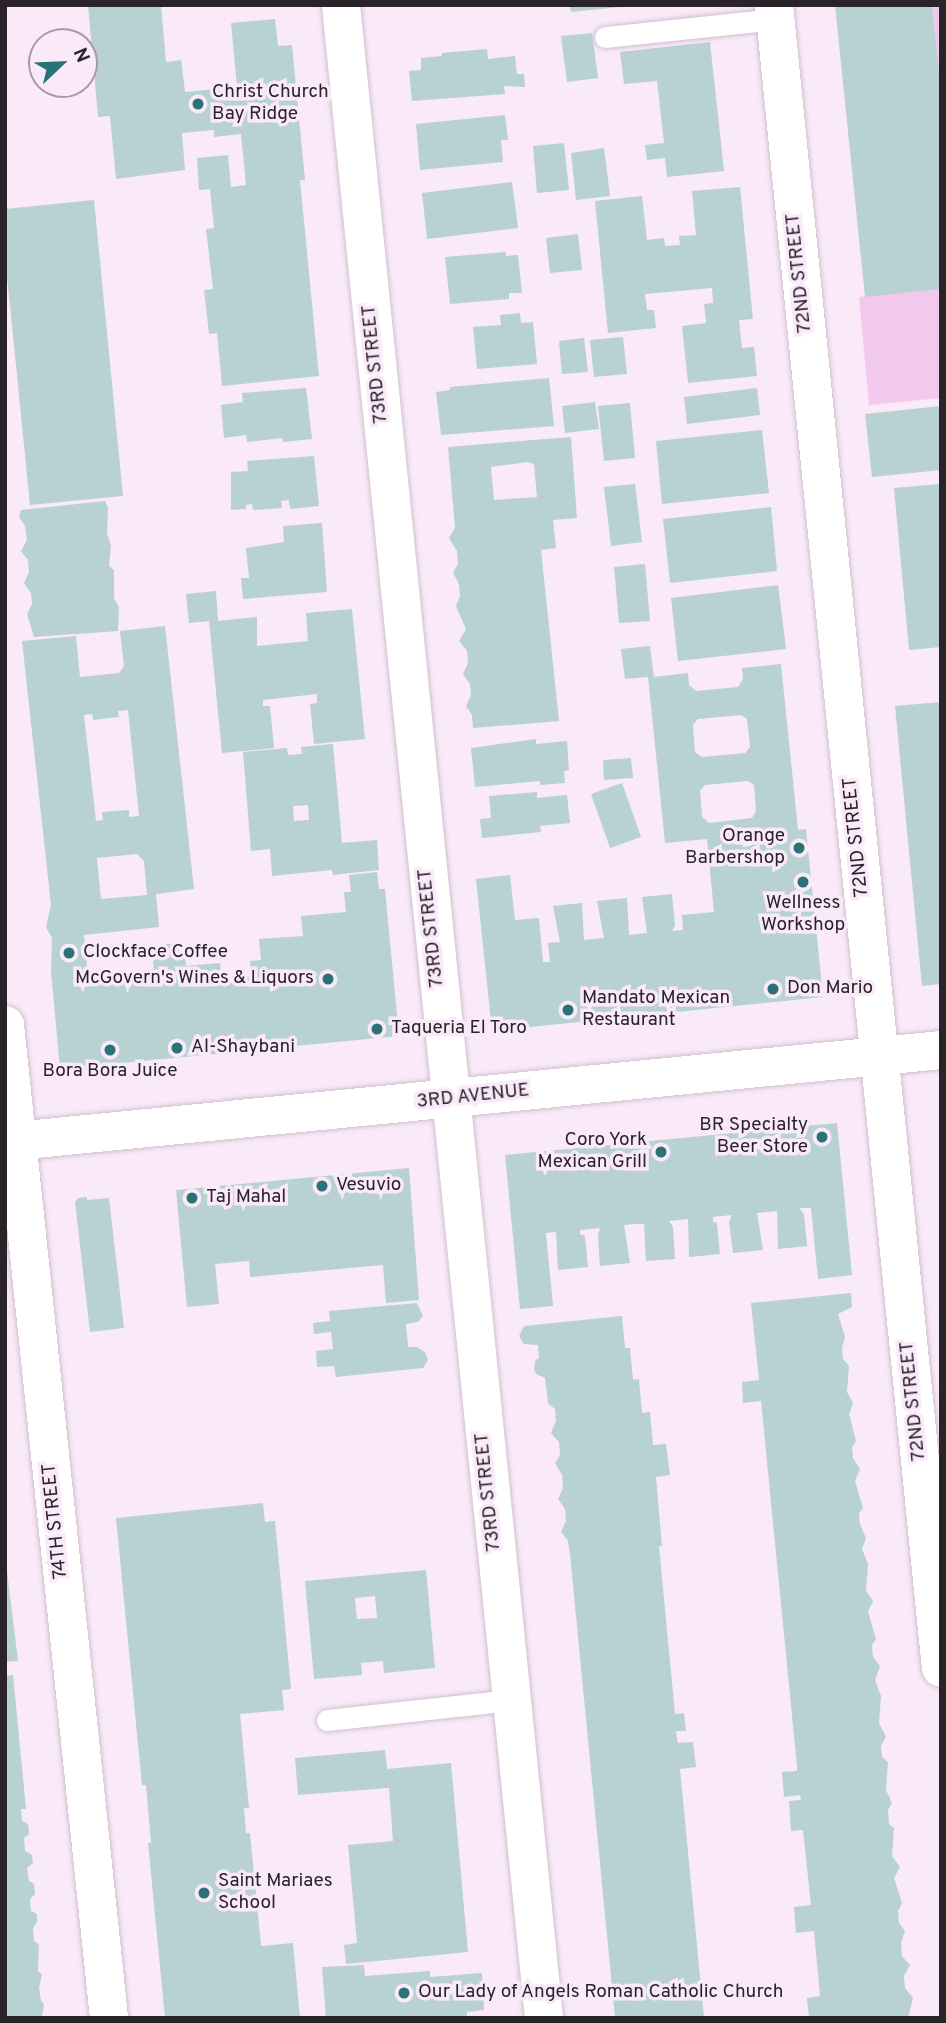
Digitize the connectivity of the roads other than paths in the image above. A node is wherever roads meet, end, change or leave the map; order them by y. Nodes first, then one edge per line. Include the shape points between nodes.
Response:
1 (341, 5) edge
2 (774, 12) edge
3 (605, 37) dead end
4 (5, 1025) edge
5 (941, 1050) edge
6 (878, 1057) junction
7 (449, 1099) junction
8 (11, 1142) edge
9 (932, 1493) edge
10 (941, 1668) edge
11 (511, 1700) junction
12 (327, 1720) dead end
13 (109, 2018) edge
14 (544, 2018) edge

1 - 7 street, 73RD STREET
2 - 3 lane
2 - 6 street, 72ND STREET
4 - 8 street, 74TH STREET
5 - 6 street, 3RD AVENUE
6 - 7 street, 3RD AVENUE
6 - 9 street, 72ND STREET
7 - 8 street, 3RD AVENUE
7 - 11 street, 73RD STREET
8 - 13 street, 74TH STREET
9 - 10 street, 72ND STREET
11 - 12 lane
11 - 14 street, 73RD STREET

